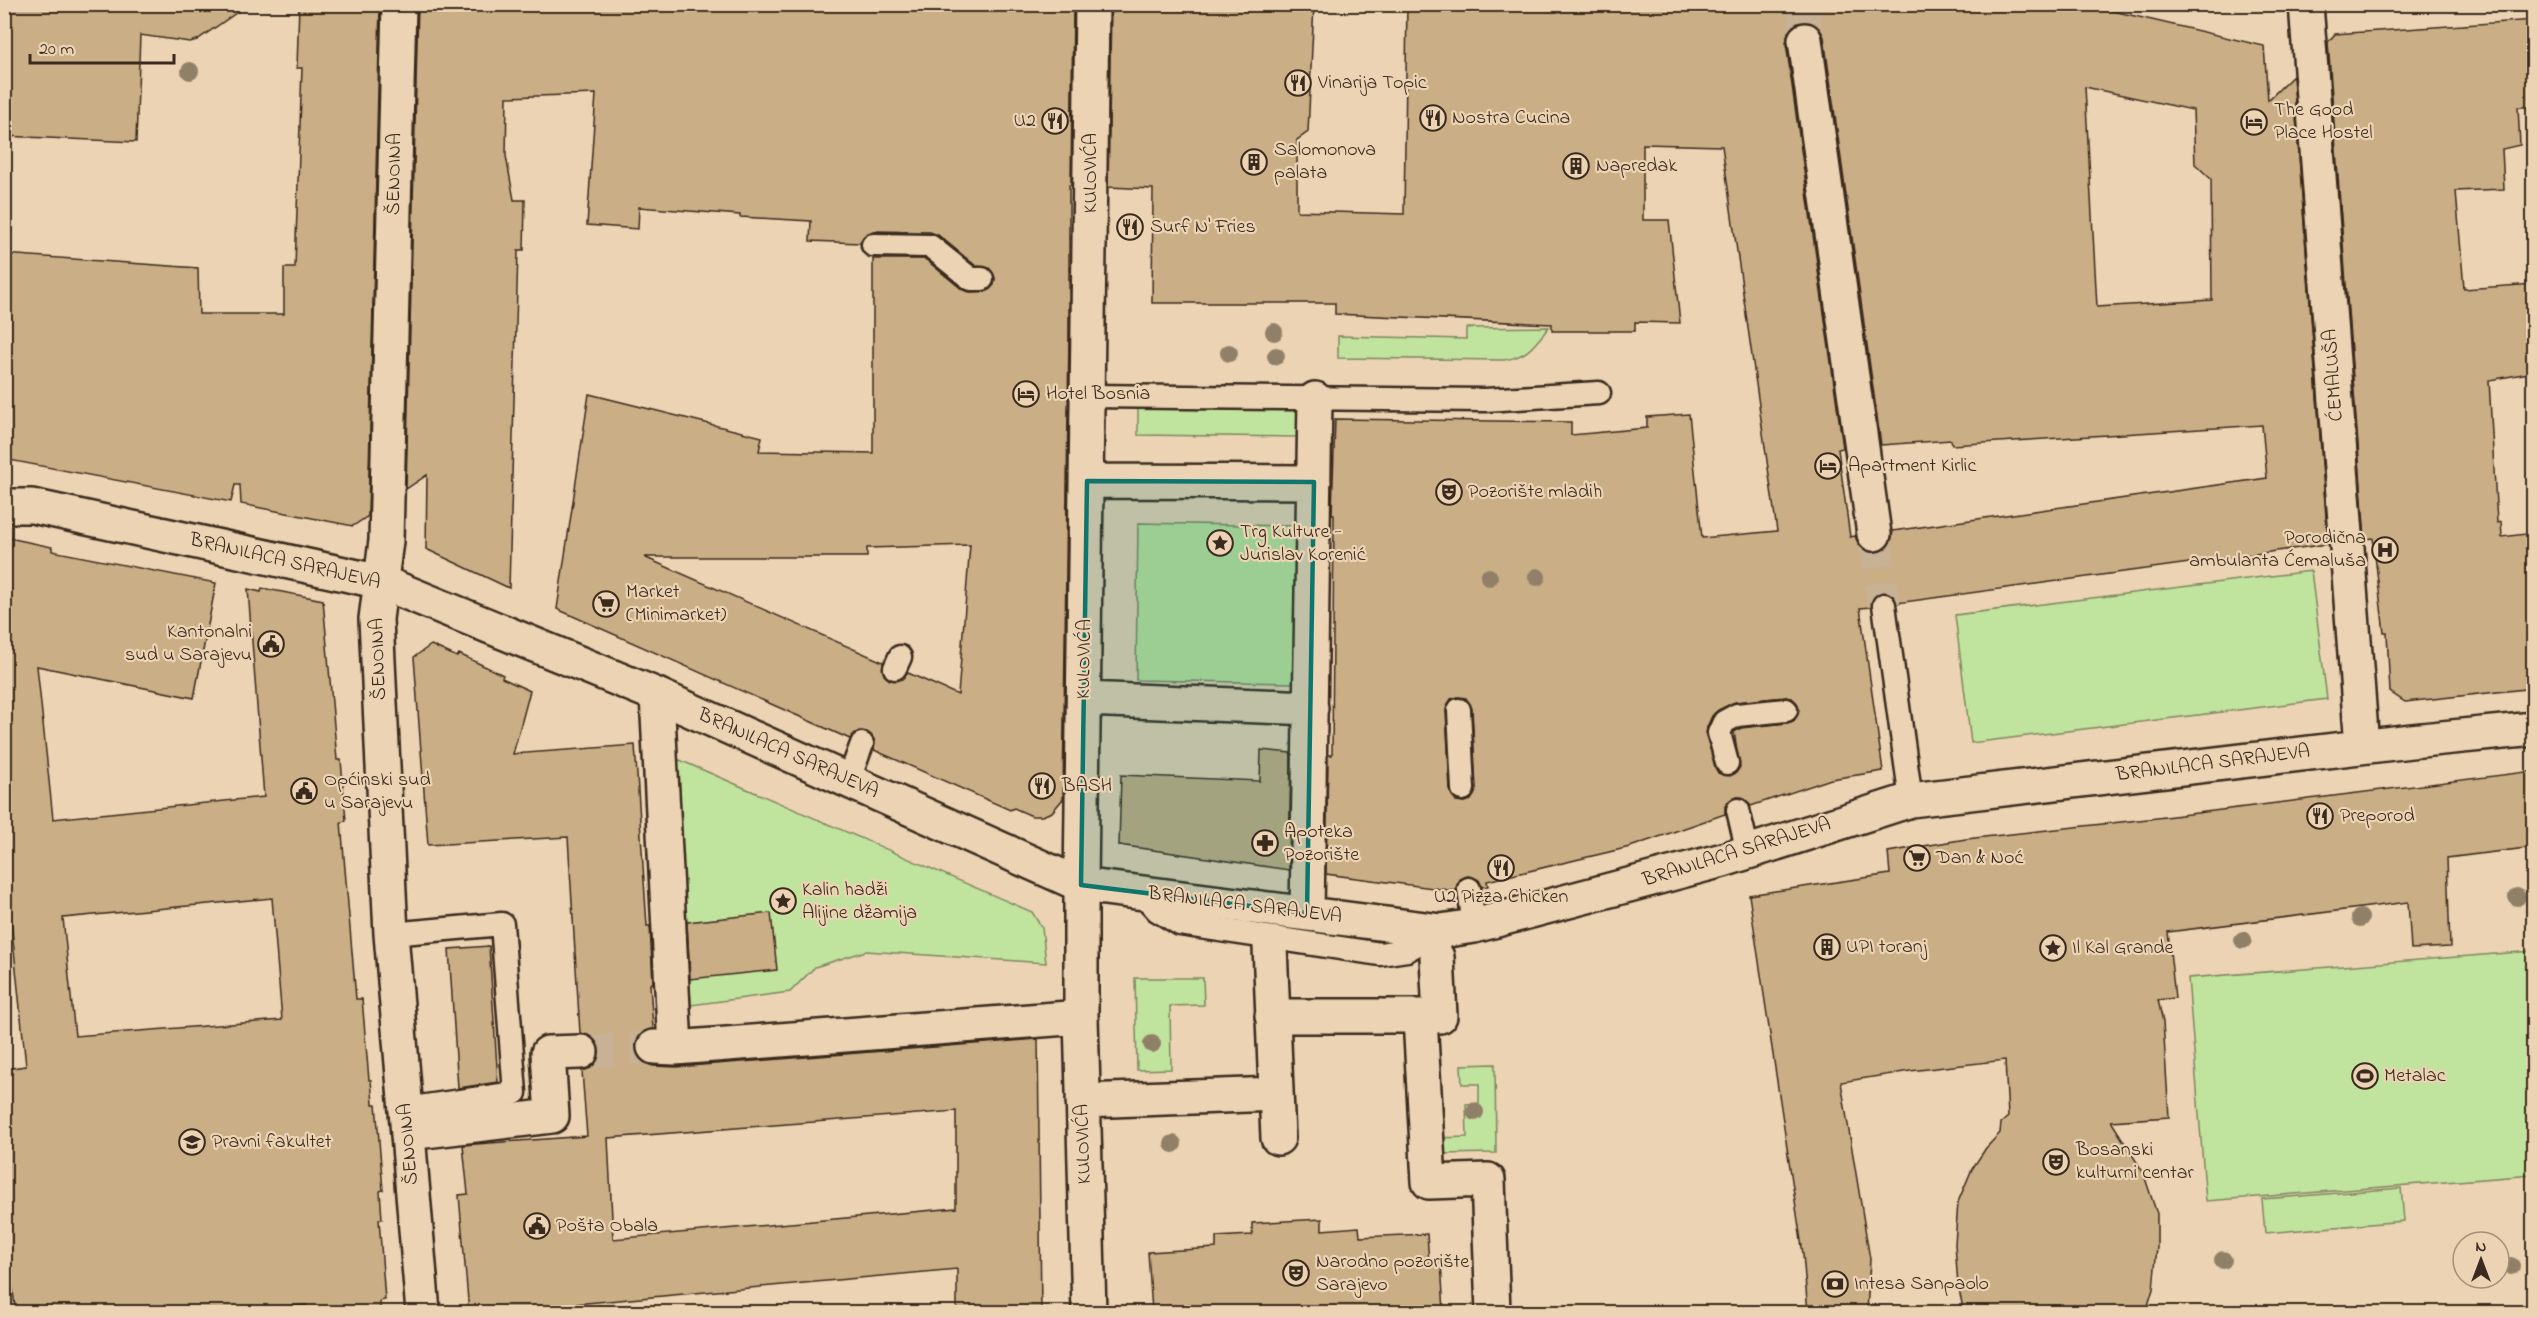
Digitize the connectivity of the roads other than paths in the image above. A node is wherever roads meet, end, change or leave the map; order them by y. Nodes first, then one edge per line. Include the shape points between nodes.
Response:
1 (399, 4) edge
2 (1092, 4) edge
3 (2306, 4) edge
4 (1805, 40) tunnel mouth
5 (873, 245) dead end
6 (982, 279) dead end
7 (1599, 393) dead end
8 (1088, 396) junction
9 (1316, 399) junction
10 (1087, 481) junction
11 (1314, 482) junction
12 (4, 506) edge
13 (1874, 534) tunnel mouth
14 (381, 582) junction
15 (1884, 605) tunnel mouth
16 (657, 695) junction
17 (1084, 699) junction
18 (1311, 708) junction
19 (1459, 710) dead end
20 (1786, 710) dead end
21 (2534, 729) edge
22 (862, 744) dead end
23 (2362, 746) junction
24 (1727, 763) dead end
25 (848, 782) junction
26 (1463, 789) dead end
27 (1911, 800) junction
28 (1738, 810) dead end
29 (1748, 852) junction
30 (1081, 885) junction
31 (1469, 889) dead end
32 (1142, 893) junction
33 (1307, 914) junction
34 (1474, 926) junction
35 (391, 933) junction
36 (1439, 944) junction
37 (1270, 946) dead end
38 (1272, 1016) junction
39 (1081, 1017) junction
40 (1420, 1018) junction
41 (581, 1052) tunnel mouth
42 (1276, 1094) junction
43 (1083, 1101) junction
44 (407, 1121) junction
45 (1278, 1138) dead end
46 (423, 1312) edge
47 (1089, 1312) edge
48 (1493, 1312) edge

1 - 14 street, ŠENOINA via 386,541
2 - 8 street, KULOVIĆA via 1079,281
3 - 23 street, ĆEMALUŠA
4 - 13 street
5 - 6 lane via 930,246 971,279
7 - 9 lane via 1485,400
8 - 9 lane
8 - 10 street, KULOVIĆA
9 - 11 street
10 - 11 street
10 - 17 street, KULOVIĆA
11 - 18 street
12 - 14 street, BRANILACA SARAJEVA via 32,506
14 - 16 street, BRANILACA SARAJEVA
14 - 35 street, ŠENOINA via 376,619
15 - 27 lane
16 - 25 street, BRANILACA SARAJEVA
16 - 39 street via 665,1047
17 - 18 street
17 - 30 street, KULOVIĆA
18 - 33 street
19 - 26 lane
20 - 24 lane via 1737,715 1724,722 1719,733
21 - 23 street, BRANILACA SARAJEVA
22 - 25 lane
23 - 27 street, BRANILACA SARAJEVA
25 - 30 street, BRANILACA SARAJEVA
27 - 29 street, BRANILACA SARAJEVA
28 - 29 lane
29 - 34 street, BRANILACA SARAJEVA
30 - 32 street, BRANILACA SARAJEVA
30 - 39 street, KULOVIĆA
31 - 34 lane
32 - 33 street, BRANILACA SARAJEVA
32 - 36 lane via 1157,910 1180,924 1380,954
33 - 36 street, BRANILACA SARAJEVA
34 - 36 street, BRANILACA SARAJEVA
35 - 44 street, ŠENOINA
35 - 44 lane via 502,924 515,1093
36 - 40 street via 1440,1016
37 - 38 street
38 - 40 street
38 - 42 street
39 - 43 street, KULOVIĆA
40 - 48 street via 1429,1182 1488,1180
41 - 44 street via 548,1053 552,1116
42 - 43 street
42 - 45 street
43 - 47 street, KULOVIĆA
44 - 46 street, ŠENOINA

